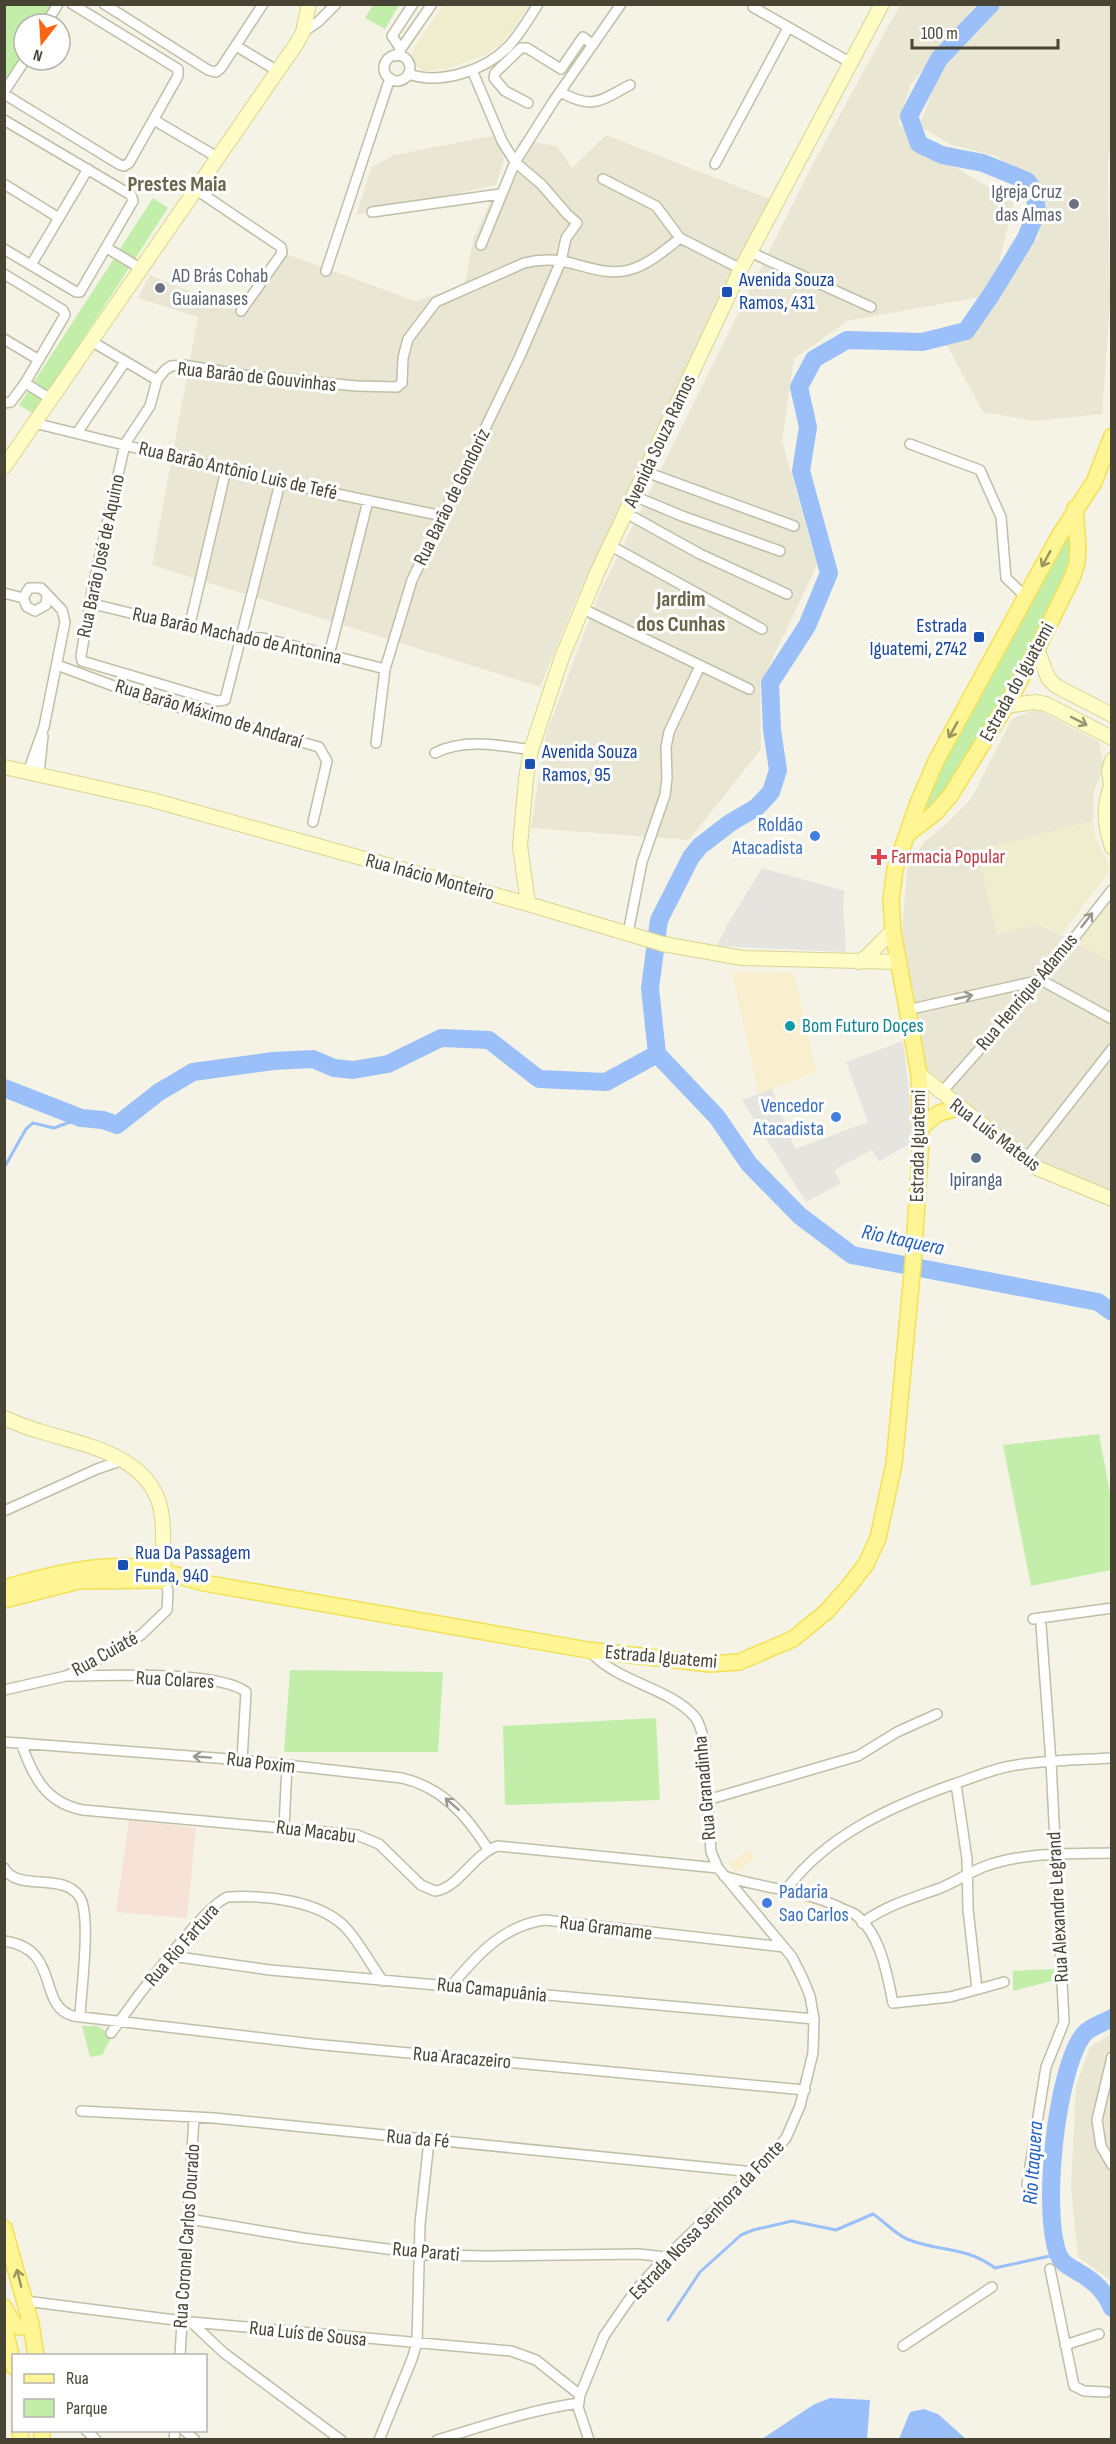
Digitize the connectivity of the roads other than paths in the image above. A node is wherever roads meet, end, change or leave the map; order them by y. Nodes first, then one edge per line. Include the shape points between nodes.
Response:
1 (72, 4) edge
2 (104, 4) edge
3 (263, 4) edge
4 (309, 4) edge
5 (336, 4) edge
6 (413, 4) edge
7 (432, 4) edge
8 (538, 4) edge
9 (621, 4) edge
10 (882, 4) edge
11 (753, 7) dead end
12 (788, 28) junction
13 (303, 32) junction
14 (593, 45) junction
15 (236, 46) junction
16 (398, 52) junction
17 (851, 63) junction
18 (276, 70) junction
19 (472, 70) junction
20 (17, 72) edge
21 (408, 74) junction
22 (390, 78) junction
23 (630, 85) dead end
24 (500, 86) junction
25 (560, 92) junction
26 (4, 93) edge
27 (483, 98) junction
28 (528, 103) dead end
29 (4, 120) edge
30 (154, 120) junction
31 (216, 157) junction
32 (515, 162) junction
33 (716, 164) dead end
34 (88, 169) junction
35 (603, 179) dead end
36 (4, 184) edge
37 (195, 189) junction
38 (500, 194) junction
39 (372, 212) dead end
40 (59, 218) junction
41 (680, 238) junction
42 (481, 245) dead end
43 (107, 248) junction
44 (4, 249) edge
45 (750, 252) junction
46 (561, 261) junction
47 (31, 265) junction
48 (140, 268) junction
49 (741, 269) junction
50 (326, 271) dead end
51 (4, 274) edge
52 (871, 307) dead end
53 (241, 311) dead end
54 (4, 339) edge
55 (91, 341) junction
56 (39, 360) junction
57 (125, 362) junction
58 (157, 380) junction
59 (25, 383) junction
60 (51, 399) junction
61 (5, 403) edge
62 (34, 423) junction
63 (76, 433) junction
64 (1112, 436) edge
65 (124, 444) junction
66 (910, 444) dead end
67 (4, 467) edge
68 (226, 471) junction
69 (646, 472) junction
70 (280, 483) junction
71 (634, 496) junction
72 (368, 501) junction
73 (1075, 508) junction
74 (626, 513) junction
75 (443, 516) junction
76 (794, 526) dead end
77 (1059, 536) junction
78 (611, 546) junction
79 (1078, 546) junction
80 (780, 551) dead end
81 (4, 593) edge
82 (787, 594) dead end
83 (47, 595) junction
84 (1026, 597) junction
85 (23, 598) junction
86 (89, 603) junction
87 (581, 608) junction
88 (189, 628) junction
89 (762, 629) dead end
90 (241, 637) junction
91 (1038, 649) junction
92 (329, 655) junction
93 (57, 665) junction
94 (700, 666) junction
95 (385, 669) junction
96 (1056, 686) junction
97 (749, 689) dead end
98 (1046, 704) junction
99 (1006, 706) junction
100 (1112, 715) edge
101 (1112, 738) edge
102 (376, 743) dead end
103 (531, 750) junction
104 (435, 753) dead end
105 (1112, 760) edge
106 (4, 767) edge
107 (33, 773) junction
108 (1111, 784) edge
109 (918, 803) junction
110 (935, 813) junction
111 (313, 822) dead end
112 (909, 833) junction
113 (1112, 847) edge
114 (1112, 890) edge
115 (528, 904) junction
116 (893, 932) junction
117 (628, 933) junction
118 (859, 962) junction
119 (899, 962) junction
120 (1041, 980) junction
121 (907, 1010) junction
122 (1112, 1019) edge
123 (1112, 1049) edge
124 (919, 1074) junction
125 (941, 1093) junction
126 (958, 1108) junction
127 (921, 1127) junction
128 (1025, 1160) junction
129 (1112, 1199) edge
130 (4, 1418) edge
131 (123, 1460) junction
132 (4, 1511) edge
133 (164, 1576) junction
134 (4, 1588) edge
135 (4, 1600) edge
136 (1112, 1608) edge
137 (588, 1650) junction
138 (66, 1676) junction
139 (4, 1690) edge
140 (937, 1714) dead end
141 (4, 1742) edge
142 (21, 1743) junction
143 (1112, 1758) edge
144 (242, 1760) junction
145 (1051, 1762) junction
146 (287, 1766) junction
147 (956, 1784) junction
148 (707, 1800) junction
149 (284, 1827) junction
150 (488, 1849) junction
151 (1112, 1853) edge
152 (1056, 1855) junction
153 (718, 1868) junction
154 (6, 1874) edge
155 (968, 1875) junction
156 (724, 1876) junction
157 (786, 1890) junction
158 (862, 1923) junction
159 (4, 1941) edge
160 (784, 1947) junction
161 (171, 1956) junction
162 (383, 1981) junction
163 (1004, 1982) dead end
164 (452, 1985) junction
165 (977, 1989) junction
166 (80, 2016) junction
167 (814, 2019) junction
168 (120, 2021) junction
169 (111, 2033) dead end
170 (1112, 2057) edge
171 (805, 2090) junction
172 (81, 2111) dead end
173 (194, 2117) junction
174 (429, 2141) junction
175 (1112, 2165) edge
176 (754, 2172) junction
177 (1027, 2185) dead end
178 (189, 2219) junction
179 (4, 2228) edge
180 (419, 2253) junction
181 (665, 2258) junction
182 (1050, 2269) dead end
183 (992, 2287) dead end
184 (25, 2301) junction
185 (4, 2307) edge
186 (186, 2322) junction
187 (31, 2324) junction
188 (4, 2326) edge
189 (1099, 2334) dead end
190 (417, 2343) junction
191 (1065, 2345) junction
192 (903, 2346) dead end
193 (36, 2354) edge
194 (180, 2354) edge
195 (12, 2359) edge
196 (1106, 2392) dead end
197 (579, 2399) junction
198 (341, 2439) edge
199 (379, 2439) edge
200 (437, 2439) edge
201 (589, 2439) edge

1 - 30 street via 178,69
2 - 15 street via 208,70 216,72 221,68
3 - 15 street
4 - 13 street
5 - 13 street
6 - 16 street via 392,36
7 - 16 street
8 - 19 street via 510,45
9 - 14 street
10 - 17 street, Avenida Souza Ramos
11 - 12 street
12 - 17 street
12 - 33 street
13 - 18 street
14 - 24 street via 583,38 561,69 521,48 495,74 495,82
14 - 25 street
15 - 18 street
16 - 21 street via 408,61
16 - 22 street via 385,64
17 - 45 street, Avenida Souza Ramos
18 - 31 street
19 - 21 street via 439,78
19 - 27 street
20 - 26 street
21 - 22 street via 400,80
22 - 50 street
23 - 25 street via 593,103 582,103
24 - 27 street
24 - 28 street
25 - 32 street
26 - 30 street via 124,166
27 - 32 street
29 - 34 street
30 - 31 street
31 - 37 street
32 - 38 street
32 - 46 street, Rua Barão de Gondoriz via 542,184 577,223 566,238
34 - 40 street
34 - 43 street via 131,195 132,205
35 - 41 street via 656,206
36 - 40 street
37 - 48 street
37 - 53 street via 281,248 282,253
38 - 39 street
38 - 42 street
40 - 47 street
41 - 46 street via 643,264 616,272
41 - 49 street
43 - 47 street via 83,290 76,292
43 - 48 street
44 - 47 street
45 - 49 street, Avenida Souza Ramos
45 - 52 street
46 - 58 street, Rua Barão de Gouvinhas via 524,263 436,302 408,339 402,383 397,387 250,376 176,365
46 - 75 street, Rua Barão de Gondoriz
48 - 55 street
49 - 69 street, Avenida Souza Ramos
51 - 56 street via 63,310 65,317
54 - 56 street
55 - 57 street, Rua Barão de Gouvinhas
55 - 60 street
56 - 59 street
57 - 58 street, Rua Barão de Gouvinhas
57 - 63 street
58 - 65 street, Rua Barão José de Aquino via 150,406
59 - 60 street
59 - 61 street via 11,402
60 - 62 street
62 - 63 street, Rua Barão Antônio Luis de Tefé
62 - 67 street
63 - 65 street, Rua Barão Antônio Luis de Tefé
64 - 73 main road, Estrada do Iguatemi via 1094,482
65 - 68 street, Rua Barão Antônio Luis de Tefé
65 - 86 street, Rua Barão José de Aquino
66 - 84 street via 980,470 1001,517 1006,578
68 - 70 street, Rua Barão Antônio Luis de Tefé
68 - 88 street
69 - 71 street, Avenida Souza Ramos
69 - 76 street
70 - 72 street, Rua Barão Antônio Luis de Tefé
70 - 90 street
71 - 74 street, Avenida Souza Ramos
71 - 80 street
72 - 75 street, Rua Barão Antônio Luis de Tefé
72 - 92 street
73 - 77 main road, Estrada do Iguatemi
73 - 79 main road, Estrada do Iguatemi
74 - 78 street, Avenida Souza Ramos
74 - 82 street via 700,554
75 - 95 street, Rua Barão de Gondoriz via 406,597
77 - 79 main road via 1070,537
77 -> 84 main road, Estrada do Iguatemi
78 - 87 street, Avenida Souza Ramos
78 - 89 street
79 - 91 main road, Estrada do Iguatemi via 1072,578
81 - 85 street
83 - 85 street via 35,587 27,590
83 - 85 street via 46,605 35,611 27,607
83 - 93 street via 65,616
84 -> 109 main road, Estrada do Iguatemi via 936,761
86 - 88 street, Rua Barão Machado de Antonina
86 - 90 street, Rua Barão José de Aquino via 82,661 217,700 226,698
87 - 94 street
87 - 103 street, Avenida Souza Ramos
88 - 90 street, Rua Barão Machado de Antonina
90 - 92 street, Rua Barão Machado de Antonina via 263,638
91 - 96 street via 1048,678
91 - 99 main road, Estrada do Iguatemi
92 - 95 street, Rua Barão Machado de Antonina
93 - 107 street
93 - 111 street, Rua Barão Máximo de Andaraí via 146,698 319,747 327,761
94 - 97 street
94 - 117 street via 669,732 665,795 642,862
95 - 102 street, Rua Barão de Gondoriz
96 - 98 street via 1045,694
96 - 100 street
98 - 99 street
98 -> 101 street
99 - 110 main road, Estrada do Iguatemi via 950,796
103 - 104 street via 465,745
103 - 115 street, Avenida Souza Ramos via 520,846
105 - 108 street
106 - 107 street, Rua Inácio Monteiro
107 - 115 street, Rua Inácio Monteiro via 152,800
108 - 113 street via 1104,813
109 - 110 main road via 925,812
109 - 112 main road, Estrada do Iguatemi
110 - 112 main road, Estrada do Iguatemi
112 - 116 main road, Estrada do Iguatemi via 898,855 892,882
120 -> 114 street, Rua Henrique Adamus
115 - 117 street, Rua Inácio Monteiro
116 - 118 street
116 - 119 main road, Estrada do Iguatemi
117 - 118 street, Rua Inácio Monteiro via 663,944 742,958
118 - 119 street, Rua Inácio Monteiro
119 - 121 main road, Estrada do Iguatemi
121 -> 120 street
120 - 122 street
120 - 125 street, Rua Henrique Adamus
121 - 124 main road, Estrada do Iguatemi
123 - 128 street
124 - 125 street, Rua Luís Mateus
124 - 127 main road, Estrada Iguatemi
125 - 126 street, Rua Luís Mateus
126 - 127 main road via 939,1113
126 - 128 street, Rua Luís Mateus
127 - 137 main road, Estrada Iguatemi via 894,1464 878,1538 866,1564 826,1612 793,1639 739,1662 710,1664
128 - 129 street, Rua Luís Mateus via 1042,1172
130 - 131 street
131 - 132 street
131 - 133 street via 155,1491 163,1525
133 - 134 main road via 108,1568 74,1570
133 - 135 main road via 78,1581
133 - 137 main road, Estrada Iguatemi
133 - 138 street, Rua Cuiaté via 169,1601 162,1617 141,1635
136 - 145 street, Rua Alexandre Legrand via 1037,1622
137 - 148 street, Rua Granadinha via 605,1666 669,1698 695,1717 704,1739
138 - 139 street, Rua Cuiaté
138 - 144 street, Rua Colares via 232,1684 246,1692
140 - 148 street via 858,1756
141 - 142 street, Rua Poxim
144 -> 142 street, Rua Poxim
142 - 149 street, Rua Macabu via 35,1776 52,1798 67,1807
143 - 145 street
144 - 146 street, Rua Poxim
145 - 147 street via 1009,1766
145 - 152 street, Rua Alexandre Legrand
146 - 149 street
150 -> 146 street, Rua Poxim via 448,1799 416,1782
147 - 155 street
147 - 157 street via 915,1798 860,1826 814,1858
148 - 153 street, Rua Granadinha via 709,1842
149 - 150 street, Rua Macabu via 372,1839 421,1885 435,1891 448,1886
150 - 153 street via 509,1846
151 - 152 street
152 - 155 street via 998,1863
152 - 177 street, Rua Alexandre Legrand via 1064,2022 1046,2067
153 - 156 street, Rua Granadinha
154 - 166 street via 68,1886 82,1900 86,1923
155 - 158 street
155 - 165 street
156 - 157 street
156 - 160 street, Estrada Nossa Senhora da Fonte
157 - 158 street via 830,1903 856,1915
158 - 165 street via 882,1954 893,2003 950,1997
159 - 166 street via 30,1950 41,1963 58,2008
160 - 164 street, Rua Gramame via 545,1920 495,1940
160 - 167 street, Estrada Nossa Senhora da Fonte via 803,1978
161 - 162 street, Rua Camapuânia via 270,1971
161 - 162 street, Rua Rio Fartura via 224,1898 292,1901 312,1906 340,1922
161 - 168 street, Rua Rio Fartura
162 - 164 street, Rua Camapuânia
163 - 165 street
164 - 167 street, Rua Camapuânia
166 - 168 street, Rua Aracazeiro
167 - 171 street, Estrada Nossa Senhora da Fonte via 813,2053
168 - 169 street, Rua Rio Fartura
168 - 171 street, Rua Aracazeiro via 313,2044
170 - 175 street via 1096,2120 1101,2146
171 - 176 street, Estrada Nossa Senhora da Fonte via 786,2138
172 - 173 street, Rua da Fé
173 - 174 street, Rua da Fé
173 - 178 street, Rua Coronel Carlos Dourado
174 - 176 street, Rua da Fé
174 - 180 street
176 - 181 street, Estrada Nossa Senhora da Fonte
178 - 180 street, Rua Parati
178 - 186 street, Rua Coronel Carlos Dourado
184 -> 179 main road
180 - 181 street, Rua Parati via 639,2254
180 - 190 street
181 - 197 street, Estrada Nossa Senhora da Fonte via 635,2291 604,2336
182 - 191 street
183 - 192 street
184 - 186 street, Rua Luís de Sousa
184 - 187 main road
185 - 187 main road via 14,2325
186 - 190 street, Rua Luís de Sousa
186 - 194 street, Rua Coronel Carlos Dourado
186 - 198 street
187 - 193 main road
188 - 195 main road
189 - 191 street
190 - 197 street, Rua Luís de Sousa via 525,2355
190 - 199 street
191 - 196 street via 1074,2386 1084,2391
197 - 200 street
197 - 201 street

